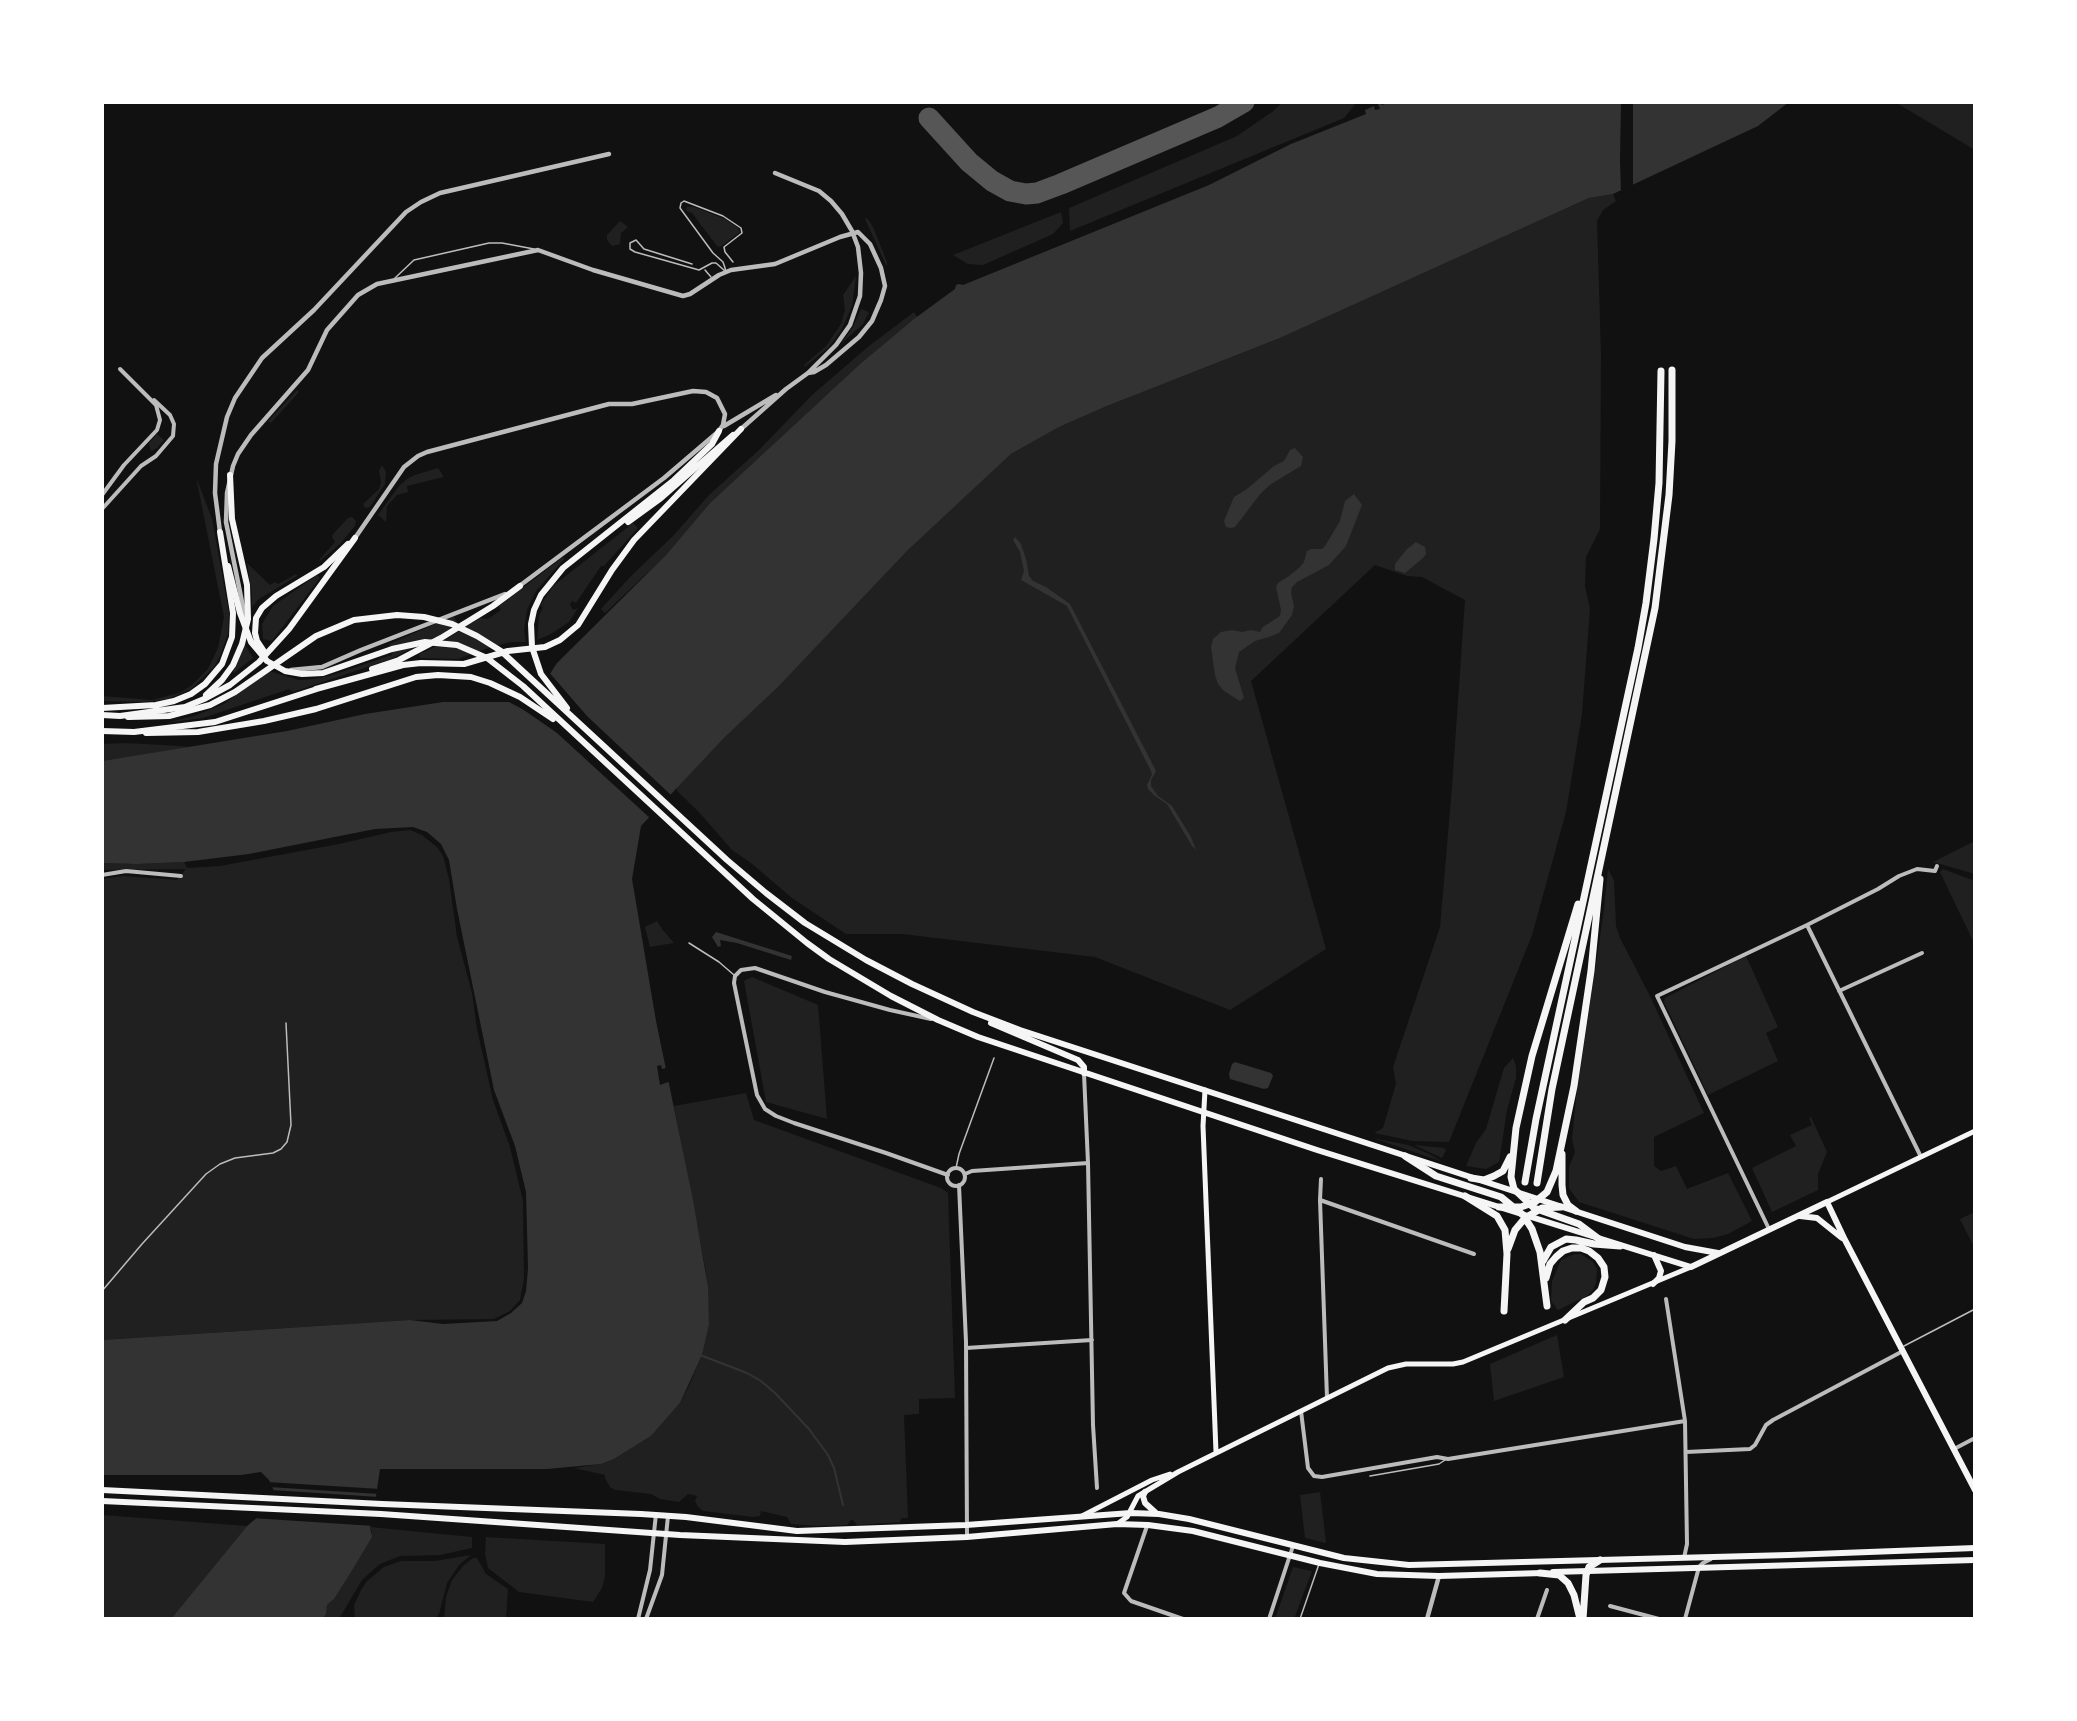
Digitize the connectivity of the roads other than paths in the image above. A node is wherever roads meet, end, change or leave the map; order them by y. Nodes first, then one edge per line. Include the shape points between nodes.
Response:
1 (609, 154) dead end
2 (775, 173) dead end
3 (538, 250) junction
4 (732, 262) dead end
5 (692, 264) dead end
6 (701, 270) junction
7 (726, 272) junction
8 (392, 280) junction
9 (709, 281) junction
10 (120, 369) dead end
11 (1672, 370) dead end
12 (1661, 371) dead end
13 (808, 373) junction
14 (786, 389) junction
15 (148, 396) junction
16 (741, 429) junction
17 (721, 430) junction
18 (230, 475) junction
19 (102, 495) edge
20 (102, 510) edge
21 (220, 532) joint
22 (604, 536) junction
23 (355, 538) junction
24 (224, 555) junction
25 (520, 586) junction
26 (249, 636) junction
27 (283, 670) junction
28 (316, 689) junction
29 (185, 706) junction
30 (102, 708) edge
31 (102, 715) edge
32 (120, 716) junction
33 (585, 729) junction
34 (102, 731) edge
35 (134, 732) junction
36 (578, 737) junction
37 (1593, 855) junction
38 (1602, 858) junction
39 (1937, 866) dead end
40 (102, 875) edge
41 (181, 876) dead end
42 (1807, 925) junction
43 (689, 943) dead end
44 (1922, 953) dead end
45 (735, 976) junction
46 (1839, 991) junction
47 (973, 1012) junction
48 (938, 1020) junction
49 (286, 1023) dead end
50 (993, 1058) dead end
51 (1084, 1073) junction
52 (1205, 1090) junction
53 (1203, 1113) junction
54 (1975, 1131) edge
55 (1562, 1145) junction
56 (1513, 1149) junction
57 (1405, 1156) junction
58 (1921, 1157) junction
59 (1089, 1162) junction
60 (956, 1168) junction
61 (965, 1174) junction
62 (948, 1175) junction
63 (1471, 1178) junction
64 (1321, 1179) dead end
65 (1525, 1182) dead end
66 (1537, 1183) dead end
67 (959, 1185) junction
68 (1518, 1193) junction
69 (1464, 1196) junction
70 (1320, 1200) junction
71 (1539, 1200) junction
72 (1827, 1202) junction
73 (1530, 1205) junction
74 (1498, 1207) junction
75 (1561, 1207) junction
76 (1516, 1208) junction
77 (1538, 1210) junction
78 (1576, 1211) junction
79 (1525, 1216) junction
80 (1795, 1216) junction
81 (1769, 1229) junction
82 (1599, 1239) junction
83 (1845, 1240) junction
84 (1620, 1246) junction
85 (1719, 1253) junction
86 (1474, 1254) dead end
87 (1507, 1254) junction
88 (1653, 1255) junction
89 (1543, 1263) junction
90 (1691, 1267) junction
91 (1545, 1281) junction
92 (1653, 1284) junction
93 (102, 1291) edge
94 (1665, 1299) dead end
95 (1547, 1306) dead end
96 (1975, 1309) edge
97 (1504, 1311) dead end
98 (1565, 1320) junction
99 (1092, 1341) junction
100 (966, 1348) junction
101 (1902, 1349) junction
102 (1328, 1398) junction
103 (1301, 1410) junction
104 (1685, 1421) junction
105 (1975, 1438) edge
106 (1954, 1449) junction
107 (1216, 1452) junction
108 (1686, 1452) junction
109 (1448, 1459) junction
110 (1178, 1472) junction
111 (1370, 1476) dead end
112 (1097, 1488) dead end
113 (102, 1490) edge
114 (1975, 1490) edge
115 (1145, 1492) junction
116 (102, 1501) edge
117 (1131, 1513) junction
118 (656, 1514) junction
119 (1159, 1514) junction
120 (668, 1515) junction
121 (1082, 1516) junction
122 (1117, 1524) junction
123 (966, 1525) junction
124 (1148, 1525) junction
125 (653, 1533) junction
126 (665, 1534) junction
127 (967, 1536) junction
128 (1293, 1545) junction
129 (1974, 1547) edge
130 (1290, 1556) junction
131 (1716, 1557) junction
132 (1683, 1558) junction
133 (1600, 1560) junction
134 (1975, 1560) edge
135 (1320, 1563) junction
136 (1699, 1567) junction
137 (1587, 1571) junction
138 (1540, 1573) junction
139 (1439, 1576) junction
140 (1547, 1590) dead end
141 (1610, 1606) dead end
142 (638, 1619) edge
143 (646, 1619) edge
144 (1183, 1619) edge
145 (1269, 1619) edge
146 (1300, 1619) edge
147 (1427, 1619) edge
148 (1538, 1619) edge
149 (1582, 1619) edge
150 (1659, 1619) edge
151 (1685, 1619) edge

1 - 21 street via 440,193 406,212 314,310 278,342 235,398 221,438 215,473
2 - 13 street via 825,195 848,222 861,263 858,304 850,325
3 - 8 street
3 - 8 lane via 489,243 414,260
3 - 9 street via 680,296
4 - 7 lane via 724,247 742,233 741,228 723,216 681,202 680,208 723,262
5 - 6 lane via 644,249 636,240 630,243 634,252
6 - 7 lane via 714,262
6 - 9 lane via 708,272
7 - 9 street
7 - 13 street via 784,261 855,232 865,238 885,280 879,306 866,330 851,346
8 - 18 street via 358,295 327,330 308,370 244,443
10 - 15 street
11 - 38 highway via 1671,453 1660,580
12 - 37 highway via 1656,520 1650,572 1638,648
13 - 14 street
14 - 16 street
14 - 17 street
15 - 19 street via 159,414 157,430
15 - 20 street via 170,416 173,436
16 - 22 main road via 651,507
16 - 28 main road via 634,540 578,625 560,640 545,647 507,651 464,664 403,665
17 - 22 main road via 712,444 674,480
17 - 23 street via 725,414 717,398 706,392 688,391 632,404 605,405 427,452 399,473
17 - 25 street
18 - 26 street via 226,522
18 - 29 main road via 234,528 248,597 246,627 233,665 222,680 208,694
21 - 24 main road
22 - 33 main road via 563,568 544,590 531,624 533,654 541,674
23 - 27 main road via 324,567 259,611 257,642
23 - 29 main road via 283,636 259,662 230,685
24 - 26 main road
24 - 30 main road via 233,625 229,647 217,671 198,689 174,701
25 - 27 street via 489,602 322,667
25 - 28 main road via 426,647
26 - 27 main road via 262,656
27 - 36 main road via 323,673 415,643 457,645 497,665
28 - 35 main road via 215,722
29 - 32 main road
31 - 32 main road
32 - 33 main road via 169,716 204,708 328,630 369,617 410,615 452,624 489,643
33 - 47 main road via 753,883 805,923 866,960
34 - 35 main road
35 - 36 main road via 184,733 240,726 309,711 416,677 438,675 480,680 509,691
36 - 48 main road via 771,915 829,959
37 - 56 highway via 1537,1038
37 - 65 highway
38 - 55 highway via 1591,970
38 - 66 highway via 1551,1096
39 - 42 street via 1935,871 1917,869 1899,876
40 - 41 street via 126,871
42 - 46 street
42 - 81 street via 1657,996
43 - 45 lane
44 - 46 street
45 - 48 street via 741,970 755,968 836,995
45 - 62 street via 761,1104 794,1123
46 - 58 street
47 - 51 main road via 998,1027 1078,1060
47 - 52 main road
48 - 51 main road
49 - 93 lane via 291,1125 287,1142 273,1153 235,1158 206,1174
50 - 60 lane
51 - 53 main road
51 - 59 street
52 - 53 main road
52 - 57 main road
53 - 69 main road
53 - 107 main road
54 - 58 main road
55 - 71 highway via 1552,1181
55 - 78 highway via 1563,1196
56 - 63 highway via 1500,1173 1484,1180
56 - 68 highway via 1511,1177
57 - 63 main road
57 - 76 highway via 1436,1176 1502,1197
58 - 72 main road
59 - 61 street
59 - 99 street
60 - 61 street
60 - 62 street
61 - 67 street
62 - 67 street via 951,1183
63 - 68 main road
64 - 70 street
67 - 100 street
68 - 71 main road
68 - 73 highway
69 - 74 main road
69 - 87 highway via 1501,1220 1506,1230
70 - 86 street
70 - 102 street
71 - 73 highway
71 - 75 main road
72 - 80 main road
72 - 83 main road
73 - 76 highway
73 - 77 highway
74 - 76 highway
74 - 79 main road
75 - 77 highway
75 - 78 main road
76 - 79 highway
77 - 79 highway
77 - 82 highway via 1579,1224
78 - 85 main road via 1685,1247
79 - 82 main road
79 - 87 highway via 1512,1236
79 - 89 highway
80 - 81 main road
80 - 83 main road via 1817,1218
81 - 85 main road
82 - 84 main road
83 - 101 main road
84 - 88 main road
84 - 89 highway via 1566,1239 1551,1247
85 - 90 main road
87 - 97 highway
88 - 90 main road
88 - 92 main road via 1661,1271
89 - 91 highway
90 - 92 main road
91 - 95 highway
91 - 98 highway via 1553,1260 1567,1249 1585,1249 1601,1262 1605,1277 1601,1290
92 - 98 main road
94 - 104 street
96 - 101 lane
98 - 102 main road via 1463,1362 1388,1368
99 - 100 street
99 - 112 street
100 - 123 street
101 - 106 main road
101 - 108 street via 1773,1420 1750,1449
102 - 103 main road
103 - 107 main road
103 - 109 street via 1308,1468 1318,1477 1437,1457
104 - 108 street
104 - 109 street
105 - 106 street
106 - 114 main road
107 - 110 main road
108 - 132 street via 1687,1537
109 - 111 lane
110 - 115 main road
110 - 121 main road via 1152,1480
113 - 118 main road
115 - 117 main road via 1135,1500
115 - 119 main road via 1145,1503
116 - 125 main road via 381,1514
117 - 119 main road
117 - 121 main road
117 - 122 main road
118 - 120 main road
118 - 125 street
119 - 128 main road
120 - 123 main road via 797,1531
120 - 126 street
121 - 123 main road
122 - 124 main road
122 - 127 main road
123 - 127 street
124 - 130 main road via 1193,1531
124 - 144 street via 1124,1593 1131,1601
125 - 126 main road
125 - 142 street via 650,1570
126 - 127 main road via 845,1542
126 - 143 street via 662,1575
128 - 130 street
128 - 133 main road via 1344,1558 1409,1565
129 - 131 main road
130 - 135 main road
130 - 145 street
131 - 132 main road
131 - 136 street
132 - 133 main road
133 - 137 highway
134 - 136 main road
135 - 139 main road via 1377,1574
135 - 146 lane
136 - 137 main road
136 - 151 street
137 - 138 main road
137 - 149 highway
138 - 139 main road
138 - 149 highway via 1559,1575 1568,1583
139 - 147 street
140 - 148 street
141 - 150 street

